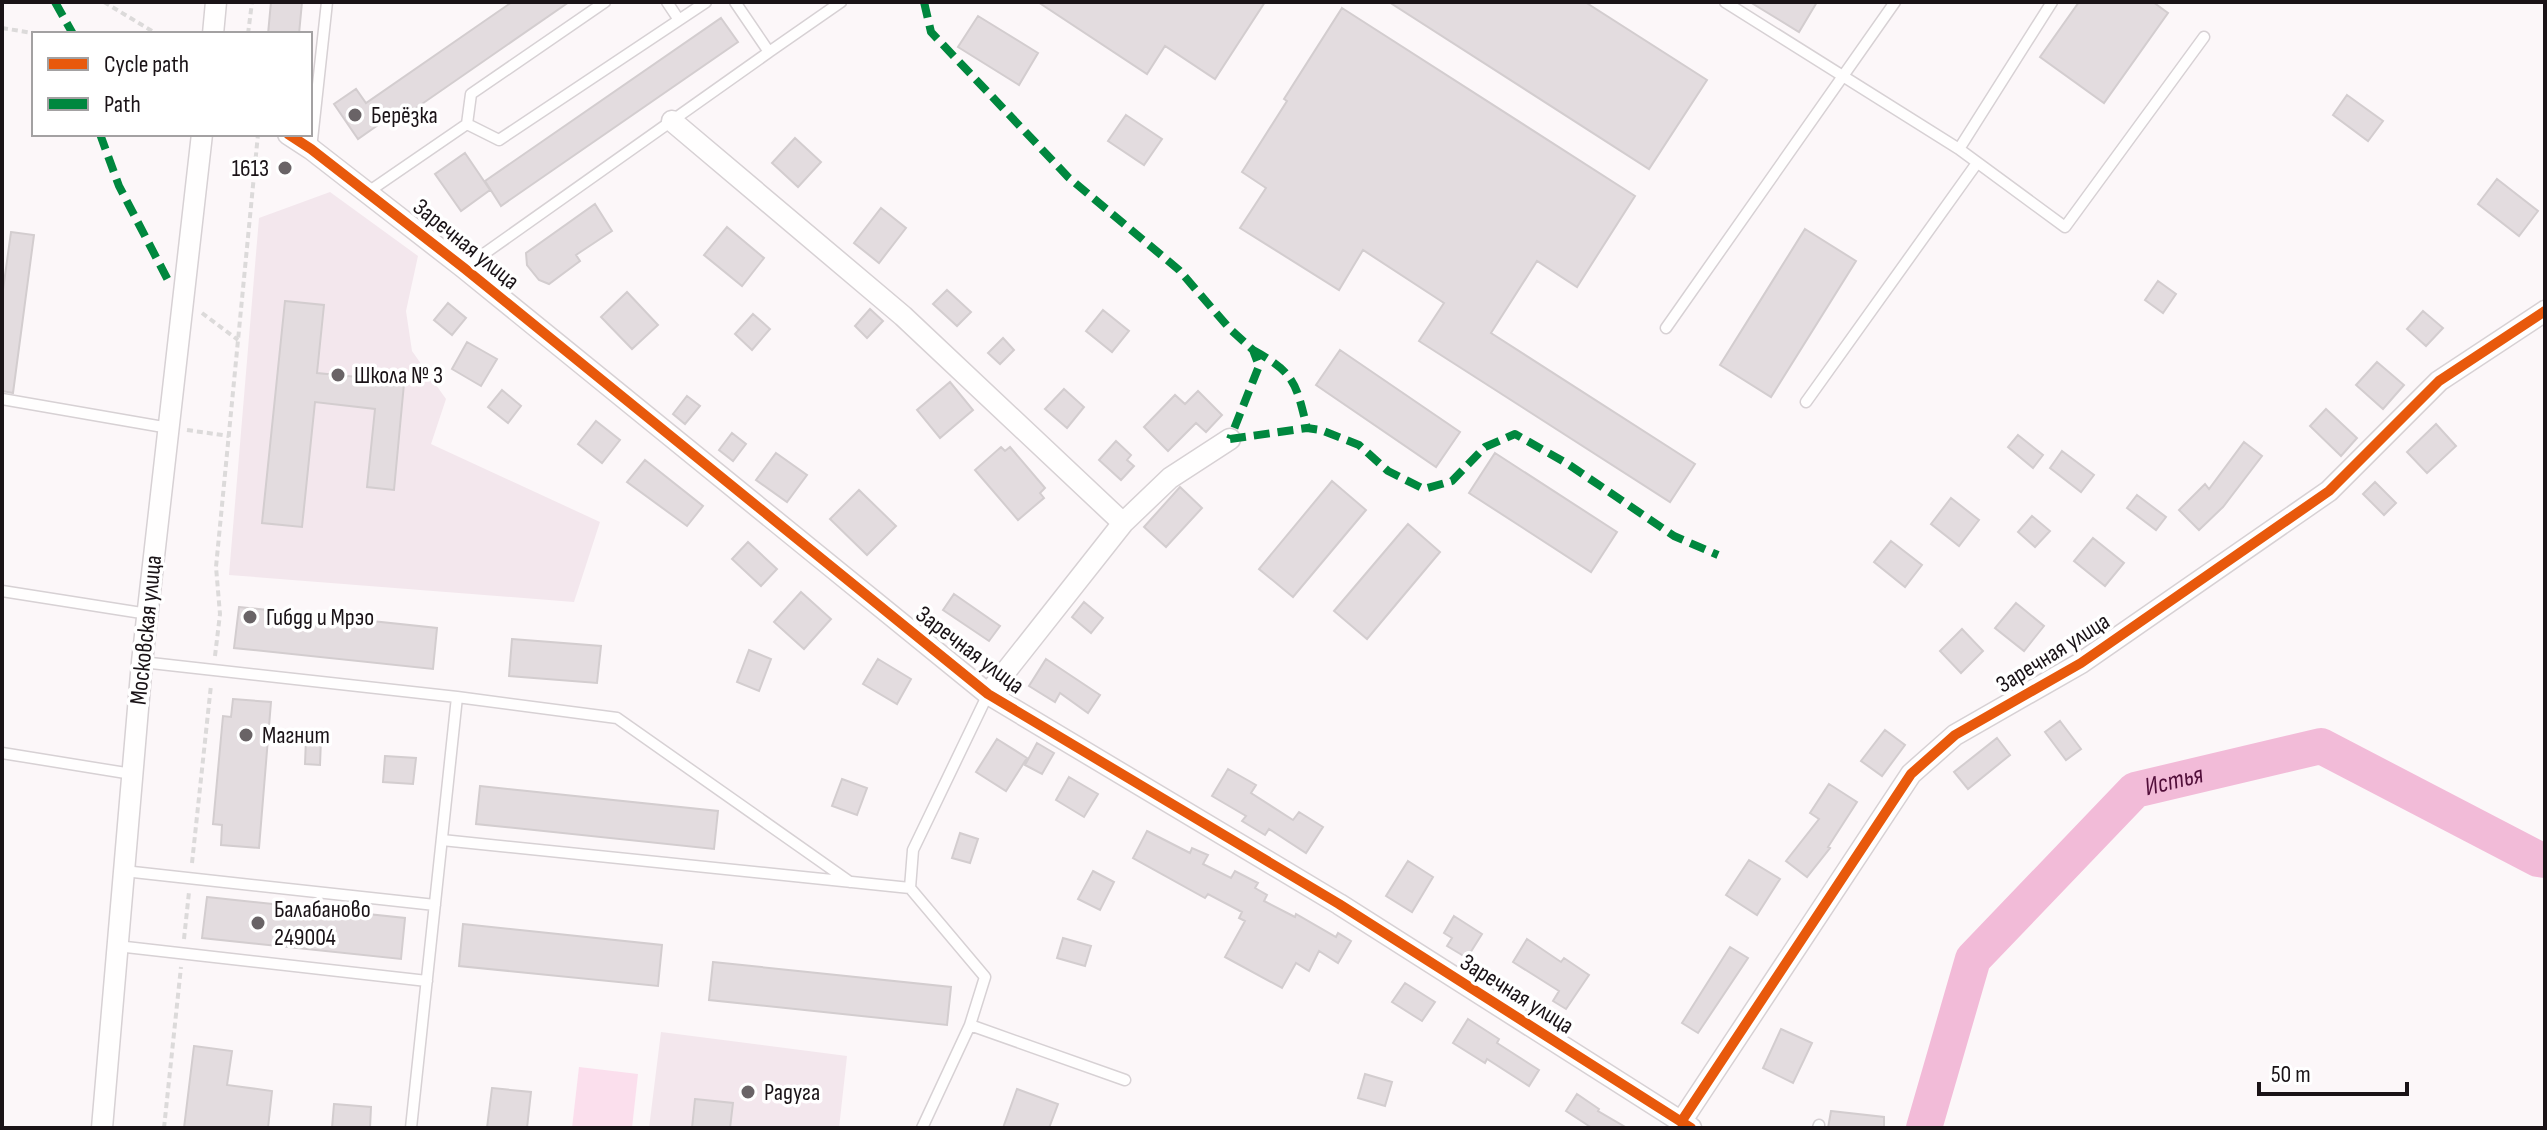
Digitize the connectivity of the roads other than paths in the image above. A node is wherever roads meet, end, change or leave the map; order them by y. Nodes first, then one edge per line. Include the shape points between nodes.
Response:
1 (216, 2) edge
2 (327, 2) edge
3 (605, 2) edge
4 (667, 2) edge
5 (706, 2) edge
6 (735, 2) edge
7 (841, 2) edge
8 (1725, 2) edge
9 (1895, 2) edge
10 (2052, 2) edge
11 (679, 20) junction
12 (213, 32) edge
13 (2204, 37) dead end
14 (769, 52) junction
15 (1842, 78) junction
16 (672, 121) junction
17 (467, 124) junction
18 (202, 136) edge
19 (291, 136) edge
20 (311, 149) junction
21 (1959, 149) junction
22 (1977, 163) junction
23 (368, 192) junction
24 (464, 268) junction
25 (2545, 311) edge
26 (1666, 328) dead end
27 (2, 399) edge
28 (1806, 402) dead end
29 (169, 428) junction
30 (1230, 439) dead end
31 (1123, 523) junction
32 (2, 591) edge
33 (148, 614) junction
34 (142, 662) junction
35 (988, 694) junction
36 (457, 697) junction
37 (2, 753) edge
38 (132, 774) junction
39 (442, 840) junction
40 (124, 871) junction
41 (852, 883) junction
42 (910, 888) junction
43 (435, 905) junction
44 (117, 946) junction
45 (427, 981) junction
46 (970, 1025) junction
47 (1125, 1080) dead end
48 (1686, 1125) edge
49 (102, 1128) edge
50 (411, 1128) edge
51 (922, 1128) edge

1 - 12 street
2 - 20 lane
3 - 17 lane via 471,94
4 - 11 lane
5 - 11 lane
6 - 14 lane
7 - 14 lane
8 - 15 lane
9 - 15 lane
10 - 21 lane
11 - 17 lane via 499,140
13 - 22 lane via 2065,227
14 - 16 lane
15 - 21 lane
15 - 26 lane
16 - 24 lane
16 - 31 street via 903,316
17 - 23 lane
18 - 29 street, Московская улица
19 - 20 street, Заречная улица
20 - 23 street, Заречная улица
21 - 22 lane
22 - 28 lane
23 - 24 street, Заречная улица
24 - 35 street, Заречная улица
25 - 48 street, Заречная улица via 2439,381 2329,491 2081,663 1955,735 1911,774
27 - 29 lane
29 - 33 street, Московская улица
30 - 31 street, Заречная улица via 1170,478
31 - 35 street, Заречная улица
32 - 33 lane
33 - 34 street, Московская улица
34 - 36 lane
34 - 38 street, Московская улица
35 - 42 lane via 913,850
35 - 48 street, Заречная улица via 1339,904
36 - 39 lane
36 - 41 lane via 617,718
37 - 38 lane
38 - 40 street, Московская улица
39 - 41 lane
39 - 43 lane
40 - 43 lane
40 - 44 street, Московская улица
41 - 42 lane
42 - 46 lane via 985,977
43 - 45 lane
44 - 45 lane
44 - 49 street, Московская улица
45 - 50 lane
46 - 47 lane
46 - 51 lane

